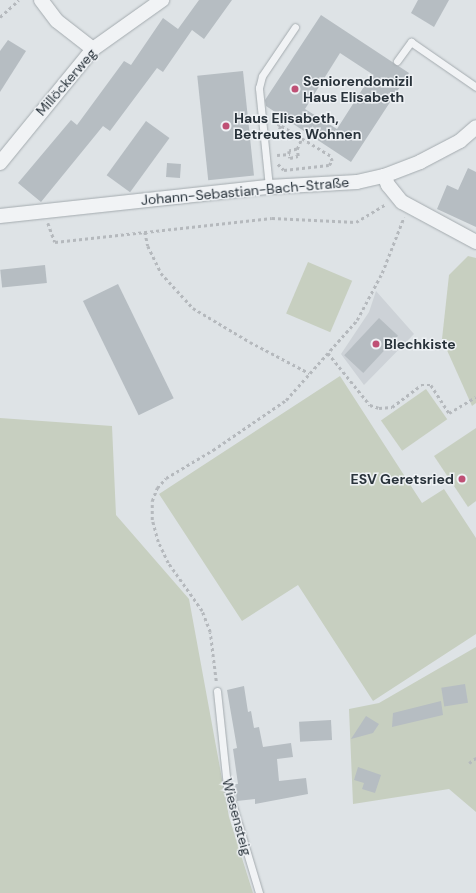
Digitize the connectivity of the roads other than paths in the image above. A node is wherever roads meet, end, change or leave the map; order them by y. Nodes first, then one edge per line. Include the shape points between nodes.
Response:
1 (41, 0) edge
2 (162, 0) edge
3 (295, 27) dead end
4 (93, 49) junction
5 (397, 61) dead end
6 (476, 87) edge
7 (476, 127) edge
8 (0, 163) edge
9 (384, 176) junction
10 (269, 187) junction
11 (0, 216) edge
12 (476, 242) edge
13 (217, 691) road end
14 (259, 893) edge

1 - 4 street via 57,21
2 - 4 street, Millöckerweg
3 - 10 lane via 262,76 259,88
4 - 8 street, Millöckerweg
5 - 6 lane via 411,42
7 - 9 street, Johann-Sebastian-Bach-Straße via 460,141 420,162
9 - 10 street, Johann-Sebastian-Bach-Straße via 357,182
9 - 12 street via 403,201
10 - 11 street, Johann-Sebastian-Bach-Straße via 43,209
13 - 14 lane, Wiesensteig via 227,786

